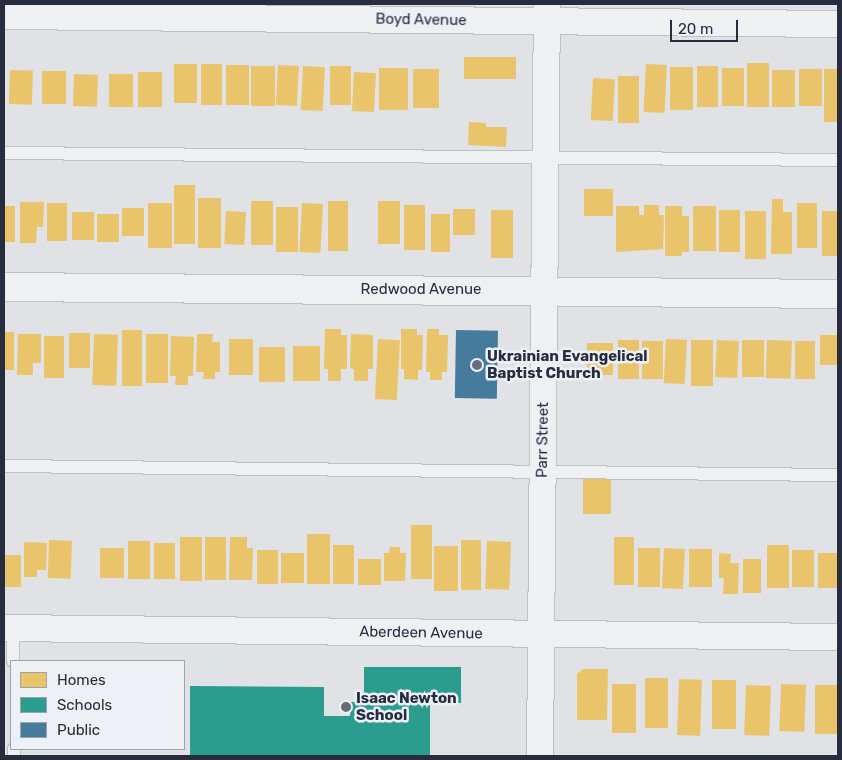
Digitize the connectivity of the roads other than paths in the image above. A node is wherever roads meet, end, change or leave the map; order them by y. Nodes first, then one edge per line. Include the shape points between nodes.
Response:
1 (547, 12) edge
2 (4, 16) edge
3 (838, 24) edge
4 (4, 153) edge
5 (546, 158) junction
6 (838, 160) edge
7 (4, 287) edge
8 (545, 290) junction
9 (838, 294) edge
10 (4, 466) edge
11 (543, 472) junction
12 (838, 475) edge
13 (8, 628) edge
14 (541, 634) junction
15 (838, 637) edge
16 (13, 660) edge
17 (540, 756) edge

1 - 2 street, Boyd Avenue
1 - 3 street, Boyd Avenue
1 - 5 street, Parr Street
4 - 5 lane
5 - 6 lane
5 - 8 street, Parr Street
7 - 8 street, Redwood Avenue
8 - 9 street, Redwood Avenue
8 - 11 street, Parr Street
10 - 11 lane
11 - 12 lane
11 - 14 street, Parr Street
13 - 14 street, Aberdeen Avenue
13 - 16 lane
14 - 15 street, Aberdeen Avenue
14 - 17 street, Parr Street

